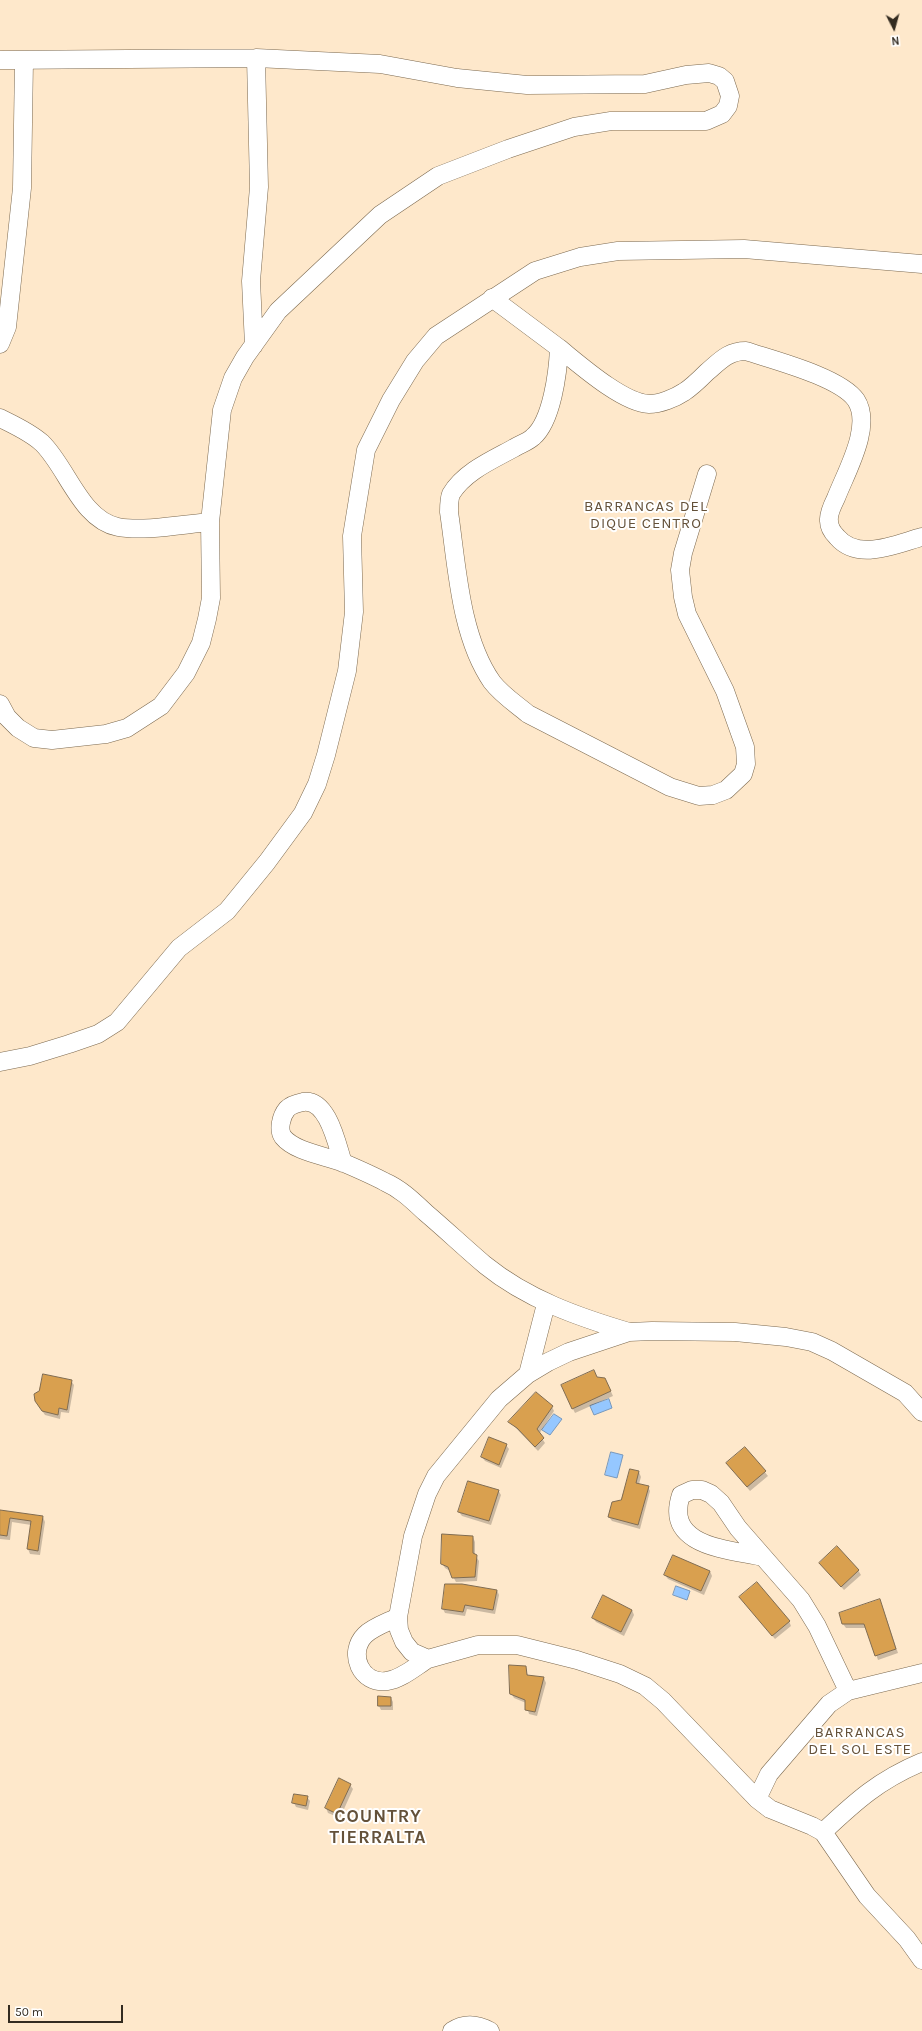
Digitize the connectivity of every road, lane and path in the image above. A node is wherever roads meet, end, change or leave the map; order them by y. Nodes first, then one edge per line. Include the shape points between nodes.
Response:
1 (256, 58) junction
2 (0, 60) edge
3 (24, 61) junction
4 (922, 264) edge
5 (492, 298) junction
6 (0, 344) edge
7 (254, 344) junction
8 (559, 348) junction
9 (0, 418) edge
10 (707, 474) dead end
11 (210, 522) junction
12 (922, 537) edge
13 (0, 704) edge
14 (0, 1062) edge
15 (343, 1163) dead end
16 (546, 1304) junction
17 (629, 1332) junction
18 (528, 1374) junction
19 (922, 1412) edge
20 (763, 1557) junction
21 (398, 1617) junction
22 (428, 1659) junction
23 (922, 1673) edge
24 (848, 1691) junction
25 (922, 1762) edge
26 (757, 1799) junction
27 (824, 1832) junction
28 (922, 1960) edge
29 (452, 2031) edge
30 (490, 2031) edge

1 - 3 street
1 - 7 street via 259,188 252,281
1 - 7 street via 380,64 457,78 527,85 645,84 709,73 725,81 730,96 728,106 722,114 706,121 611,121 574,127 438,176 380,214 278,311
2 - 3 street
3 - 6 street via 22,188 7,327
4 - 5 street via 744,249 618,251 580,257 535,271
5 - 8 street
5 - 14 street via 436,336 415,361 391,400 366,450 352,536 354,612 347,671 326,755 317,784 303,813 227,911 179,948 117,1022 98,1034 69,1044
7 - 11 street via 233,378 222,410
8 - 10 street via 552,397 544,420 533,437 463,479 450,495 449,512 465,622 492,682 528,714 670,787 699,796 713,795 726,790 742,774 746,764 745,747 725,691 687,614 683,596 680,570 683,553
8 - 12 street via 598,379 636,402 650,404 664,402 684,393 728,354 737,351 746,351 832,382 847,390 855,399 862,418 860,437 828,521 832,532 851,548 865,550
9 - 11 street via 42,442 74,488 96,516 104,522 118,527 137,528
11 - 13 street via 211,598 201,643 186,673 161,706 127,728 106,734 52,740 34,738 18,728
15 - 16 street via 387,1182 405,1194 485,1265
16 - 17 street
16 - 18 street
17 - 18 street via 570,1352
17 - 19 street via 734,1332 812,1342 905,1393
18 - 21 street via 499,1399 436,1476 413,1536
20 - 20 street via 711,1494 702,1490 692,1490 681,1495 677,1508 679,1522 687,1533 704,1544
20 - 24 street via 801,1600 817,1626
21 - 22 street via 399,1630 404,1642 412,1652
21 - 22 street via 366,1634 359,1643 359,1668 365,1676 387,1681 399,1677
22 - 26 street via 478,1645 518,1645 620,1674 645,1686 663,1701
23 - 24 street
24 - 26 street via 829,1704 782,1757 769,1774
25 - 27 street via 876,1785
26 - 27 street via 770,1810
27 - 28 street via 867,1896 907,1939
29 - 30 street via 457,2027 469,2025 481,2026

